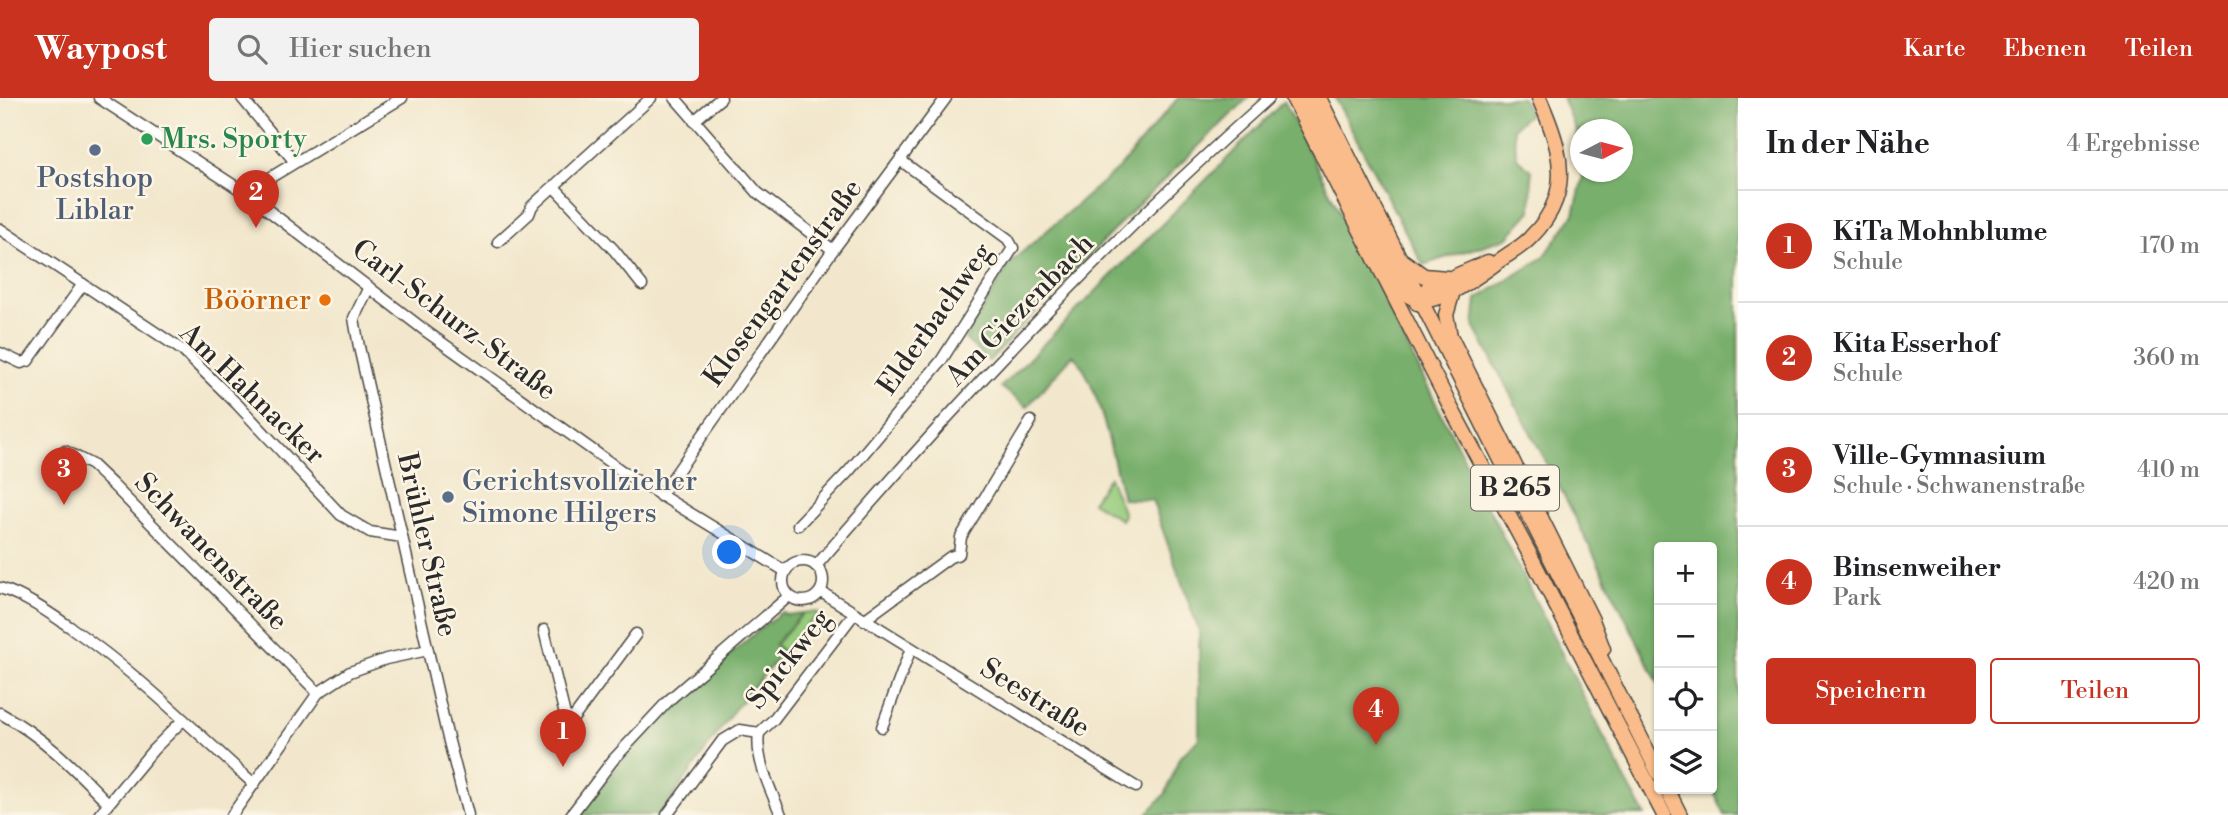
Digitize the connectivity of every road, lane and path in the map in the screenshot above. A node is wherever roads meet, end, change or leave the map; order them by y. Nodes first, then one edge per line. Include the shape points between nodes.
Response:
1 (99, 98) edge
2 (402, 98) edge
3 (651, 98) edge
4 (675, 98) edge
5 (721, 98) edge
6 (946, 98) edge
7 (1293, 98) edge
8 (1305, 98) edge
9 (1319, 98) edge
10 (1539, 98) edge
11 (245, 99) edge
12 (1267, 99) edge
13 (694, 121) junction
14 (900, 160) junction
15 (295, 162) junction
16 (554, 187) junction
17 (247, 194) junction
18 (0, 229) edge
19 (498, 242) dead end
20 (833, 250) junction
21 (1397, 255) junction
22 (83, 284) junction
23 (642, 285) dead end
24 (1451, 285) junction
25 (369, 287) junction
26 (1419, 299) junction
27 (0, 354) edge
28 (1450, 406) junction
29 (1031, 421) dead end
30 (65, 451) dead end
31 (660, 496) junction
32 (798, 525) dead end
33 (402, 537) junction
34 (816, 566) junction
35 (785, 571) junction
36 (0, 588) edge
37 (821, 592) junction
38 (789, 596) junction
39 (859, 617) junction
40 (544, 630) dead end
41 (636, 634) dead end
42 (911, 648) junction
43 (428, 650) junction
44 (1610, 678) junction
45 (318, 693) junction
46 (0, 713) edge
47 (183, 720) junction
48 (882, 727) dead end
49 (759, 733) junction
50 (1654, 764) edge
51 (254, 784) junction
52 (1136, 787) dead end
53 (1670, 794) edge
54 (108, 803) junction
55 (99, 815) edge
56 (232, 815) edge
57 (468, 815) edge
58 (571, 815) edge
59 (667, 815) edge
60 (781, 815) edge
61 (1664, 815) edge
62 (1680, 815) edge

1 - 17 street, Carl-Schurz-Straße
2 - 15 street
3 - 16 street
4 - 13 street
5 - 13 street
6 - 14 street, Klosengartenstraße
7 - 28 main road, B 265
8 - 26 main road via 1403,290
9 - 21 main road, B 265
10 - 24 main road via 1558,151 1558,193 1551,210 1525,243
11 - 15 street
12 - 34 street, Am Giezenbach via 1069,288
13 - 20 street via 758,193
14 - 20 street, Klosengartenstraße
14 - 32 street, Elderbachweg via 1008,239 1013,248 941,361
15 - 17 street
16 - 19 street
16 - 23 street
17 - 25 street, Carl-Schurz-Straße
18 - 22 street, Am Hahnacker
20 - 31 street, Klosengartenstraße
21 - 24 main road, B 265 via 1419,274
21 - 26 main road, B 265
22 - 27 street via 29,361 21,363
22 - 33 street, Am Hahnacker via 182,350 341,515 370,532
24 - 26 main road via 1428,288
24 - 44 main road via 1447,328 1592,620
25 - 31 street, Carl-Schurz-Straße
25 - 33 street, Brühler Straße via 354,318
26 - 28 main road via 1416,321 1441,373
26 - 44 main road, B 265
28 - 61 main road, B 265
29 - 39 street via 961,537 959,554
30 - 45 street, Schwanenstraße via 92,465
31 - 35 street, Carl-Schurz-Straße
33 - 43 street, Brühler Straße
34 - 35 street via 800,561
34 - 37 street via 822,576
35 - 38 street via 783,584
36 - 47 street via 51,614 110,654
37 - 38 street via 802,602
37 - 39 street, Seestraße
38 - 58 street via 669,700 613,760
39 - 42 street, Seestraße
39 - 49 street, Spickweg
40 - 41 street via 565,715 572,719
42 - 48 street
42 - 52 street, Seestraße
43 - 45 street via 350,672
43 - 57 street, Brühler Straße
44 - 50 main road, B 265
45 - 51 street
46 - 54 street via 32,731
47 - 51 street
47 - 54 street
49 - 59 street, Spickweg via 740,730 722,741
49 - 60 street, Spickweg via 757,745
51 - 56 street
53 - 62 main road
54 - 55 street

